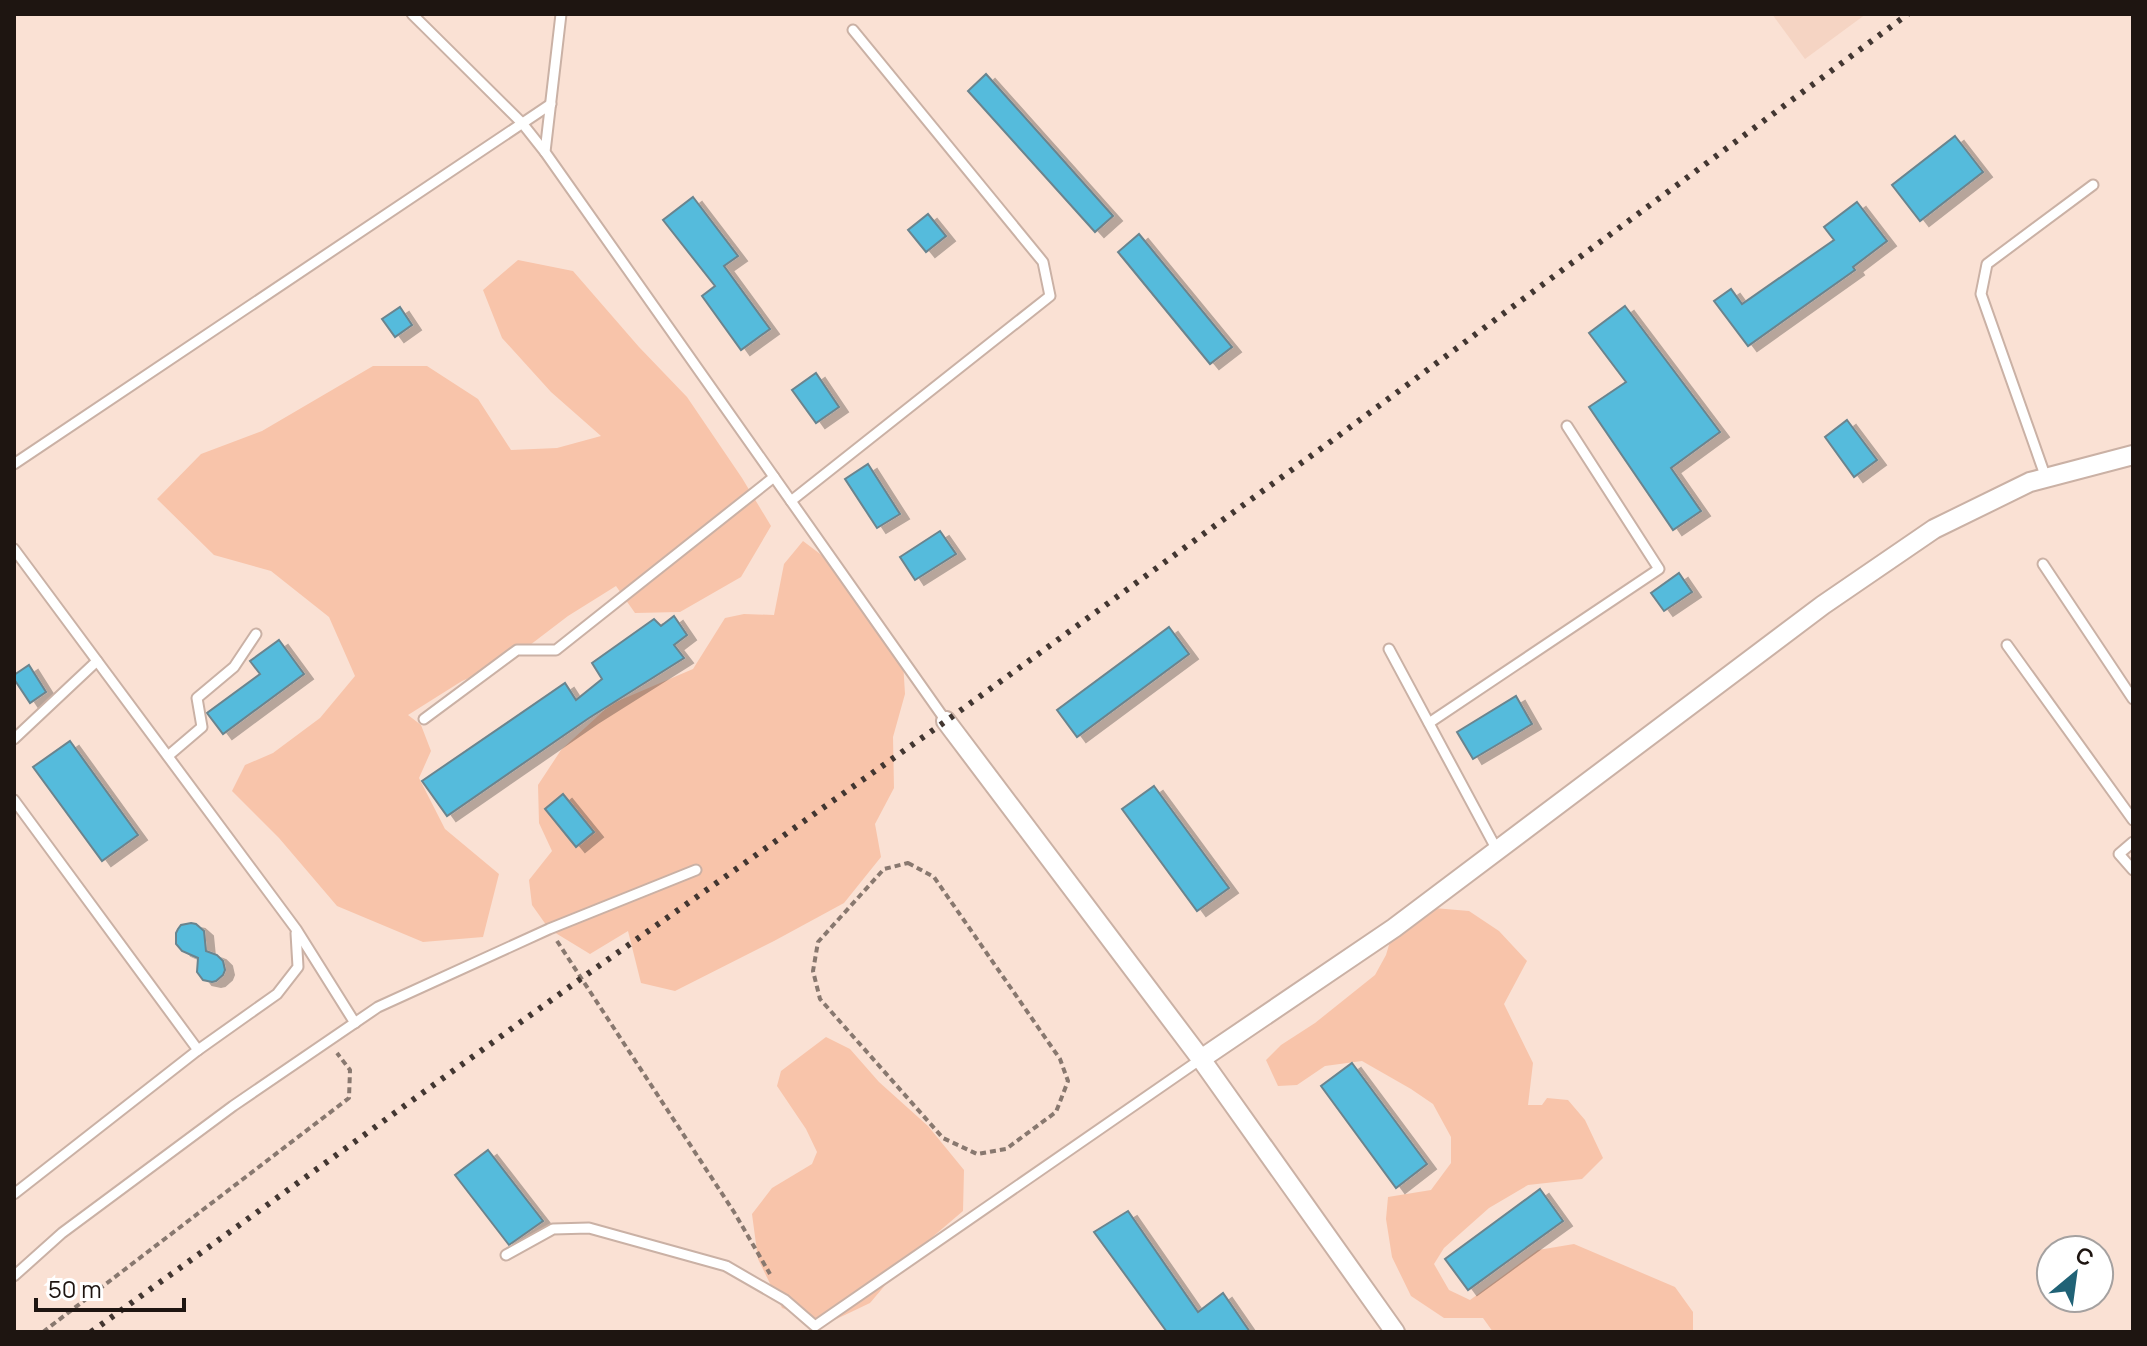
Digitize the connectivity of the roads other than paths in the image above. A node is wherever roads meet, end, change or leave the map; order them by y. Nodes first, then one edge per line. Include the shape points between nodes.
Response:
1 (412, 14) edge
2 (561, 14) edge
3 (853, 30) dead end
4 (551, 104) junction
5 (522, 123) junction
6 (545, 152) junction
7 (2093, 185) dead end
8 (1567, 426) dead end
9 (2133, 455) edge
10 (14, 464) edge
11 (774, 477) junction
12 (2046, 478) junction
13 (791, 501) junction
14 (14, 549) edge
15 (2043, 564) dead end
16 (256, 634) dead end
17 (2007, 645) dead end
18 (1389, 649) dead end
19 (97, 661) junction
20 (2133, 699) edge
21 (424, 719) dead end
22 (946, 721) joint
23 (1429, 723) junction
24 (14, 739) edge
25 (168, 756) junction
26 (14, 800) edge
27 (2133, 820) edge
28 (2133, 842) edge
29 (1497, 851) junction
30 (696, 870) dead end
31 (2133, 870) edge
32 (296, 929) junction
33 (355, 1023) junction
34 (198, 1050) junction
35 (1201, 1059) junction
36 (14, 1194) edge
37 (506, 1255) dead end
38 (14, 1276) edge
39 (811, 1329) edge
40 (1395, 1332) edge

1 - 5 lane
2 - 4 lane
3 - 13 lane via 1043,262 1050,296
4 - 5 lane
4 - 6 lane
5 - 6 lane
5 - 10 lane
6 - 11 lane
7 - 12 lane via 1987,264 1981,294
8 - 23 lane via 1659,569
9 - 12 street
11 - 13 lane
11 - 21 lane via 556,650 517,650
12 - 29 street via 1934,529 1823,605
13 - 22 lane
14 - 19 lane
15 - 20 lane
16 - 25 lane via 234,667 197,698 202,727
17 - 27 lane
18 - 23 lane
19 - 24 lane
19 - 25 lane
22 - 35 street
23 - 29 lane
25 - 32 lane
26 - 34 lane
28 - 31 lane via 2119,854
29 - 35 street
30 - 33 lane via 549,929 378,1007
32 - 33 lane
32 - 34 lane via 298,967 277,994
33 - 38 lane via 233,1106 74,1224
34 - 36 lane
35 - 39 lane
35 - 40 street
37 - 39 lane via 553,1229 589,1228 726,1266 785,1300

